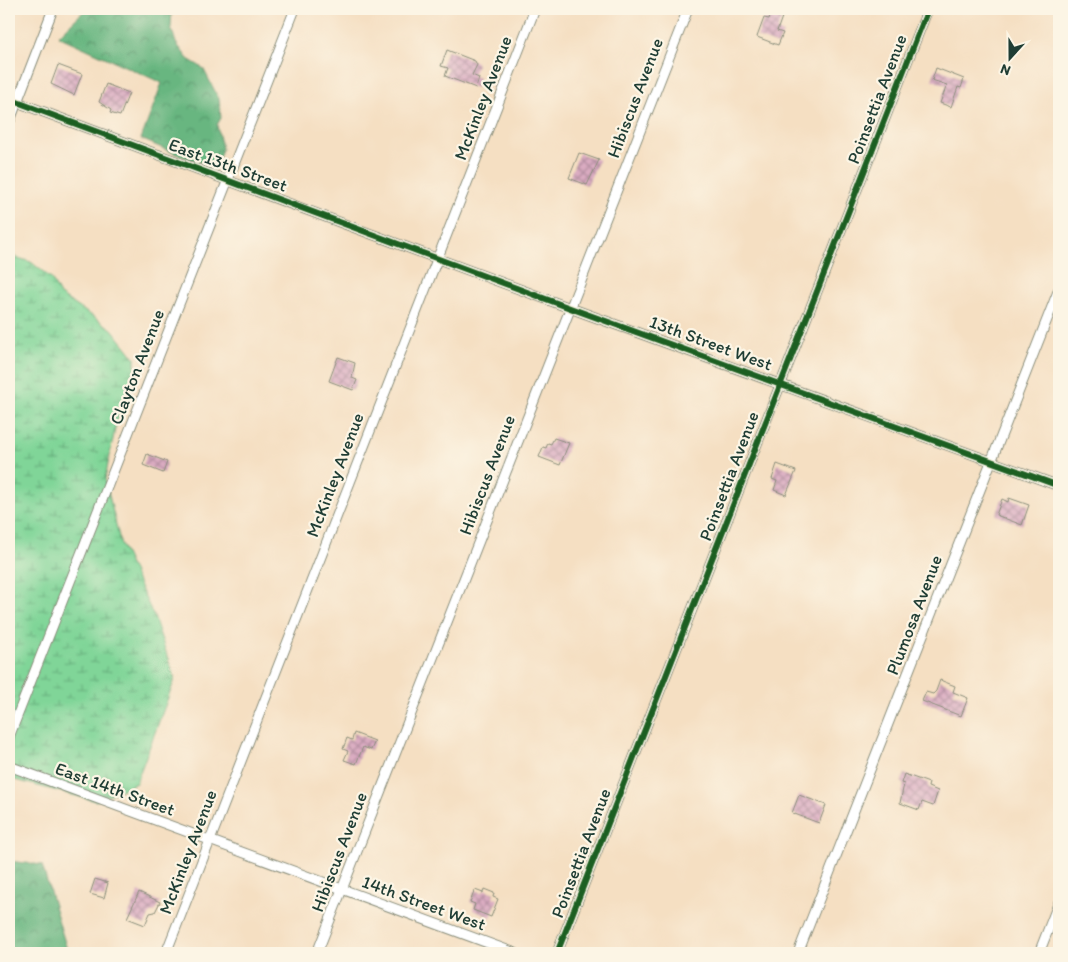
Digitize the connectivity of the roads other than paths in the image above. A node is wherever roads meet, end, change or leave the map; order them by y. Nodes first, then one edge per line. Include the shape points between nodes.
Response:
1 (53, 9) edge
2 (294, 9) edge
3 (535, 9) edge
4 (688, 9) edge
5 (928, 9) edge
6 (13, 101) edge
7 (9, 123) edge
8 (227, 180) junction
9 (437, 258) junction
10 (1059, 289) edge
11 (570, 308) junction
12 (781, 385) junction
13 (992, 461) junction
14 (1059, 486) edge
15 (9, 737) edge
16 (9, 766) edge
17 (210, 841) junction
18 (342, 890) junction
19 (1059, 902) edge
20 (166, 953) edge
21 (317, 953) edge
22 (515, 953) edge
23 (558, 953) edge
24 (798, 953) edge
25 (1039, 953) edge

1 - 6 street
2 - 8 street, Clayton Avenue
3 - 9 street, McKinley Avenue
4 - 11 street, Hibiscus Avenue
5 - 12 street, Poinsettia Avenue
6 - 7 street
6 - 8 street, East 13th Street
8 - 9 street, East 13th Street
8 - 15 street, Clayton Avenue
9 - 11 street, 13th Street West
9 - 17 street, McKinley Avenue
10 - 13 street, Plumosa Avenue
11 - 12 street, 13th Street West
11 - 18 street, Hibiscus Avenue
12 - 13 street, 13th Street West
12 - 23 street, Poinsettia Avenue
13 - 14 street, 13th Street West
13 - 24 street, Plumosa Avenue
16 - 17 street, East 14th Street
17 - 18 street, 14th Street West
17 - 20 street, McKinley Avenue
18 - 21 street, Hibiscus Avenue
18 - 22 street, 14th Street West
19 - 25 street

